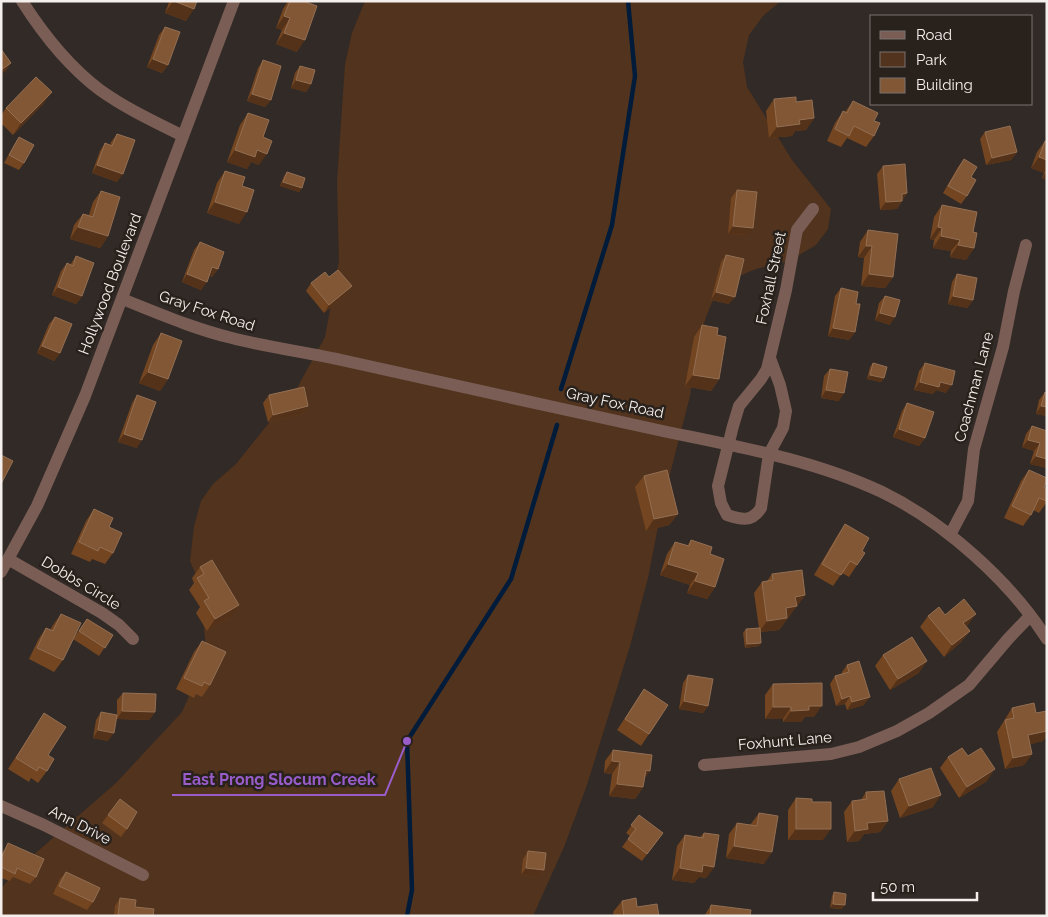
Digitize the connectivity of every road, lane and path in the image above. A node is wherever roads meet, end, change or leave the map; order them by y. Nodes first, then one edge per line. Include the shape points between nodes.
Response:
1 (22, 1) edge
2 (234, 1) edge
3 (183, 136) junction
4 (813, 210) dead end
5 (1026, 245) dead end
6 (122, 299) junction
7 (770, 358) junction
8 (728, 445) junction
9 (769, 454) junction
10 (950, 535) junction
11 (8, 559) junction
12 (1, 572) edge
13 (1030, 616) junction
14 (132, 639) dead end
15 (1047, 639) edge
16 (704, 765) dead end
17 (1, 806) edge
18 (143, 875) dead end

1 - 3 street via 47,37 86,78 114,100
2 - 3 street, Hollywood Boulevard
3 - 6 street, Hollywood Boulevard
4 - 7 street, Foxhall Street via 797,230
5 - 10 street, Coachman Lane via 1003,347 974,449 968,501
6 - 8 street, Gray Fox Road via 186,324 243,341 322,355
6 - 11 street, Hollywood Boulevard via 51,474
7 - 8 street, Foxhall Street via 761,379 740,406
7 - 9 street, Foxhall Street via 786,411 783,428
8 - 9 street, Gray Fox Road
8 - 9 street, Foxhall Street via 718,486 720,503 727,515 744,520 752,518 761,508
9 - 10 street, Gray Fox Road via 859,482 907,505
10 - 13 street, Gray Fox Road via 993,573
11 - 12 street, Hollywood Boulevard
11 - 14 street, Dobbs Circle via 102,613
13 - 15 street, Gray Fox Road
13 - 16 street, Foxhunt Lane via 969,685 897,731 832,754
17 - 18 street, Ann Drive

